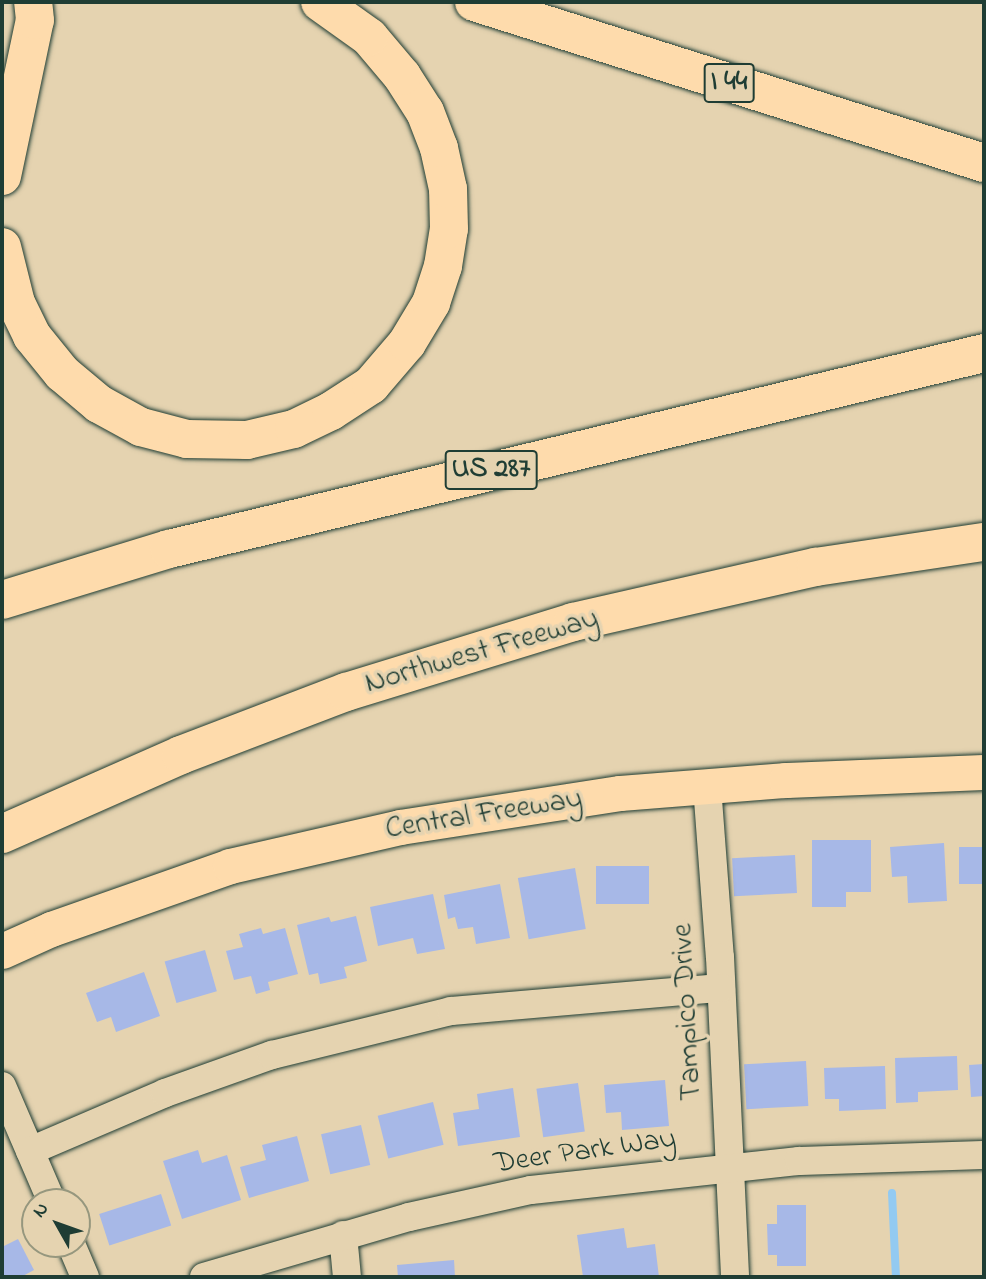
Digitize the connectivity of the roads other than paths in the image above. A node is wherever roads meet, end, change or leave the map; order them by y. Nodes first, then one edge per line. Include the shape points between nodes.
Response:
1 (25, 2) edge
2 (33, 2) edge
3 (320, 2) edge
4 (474, 2) edge
5 (2, 75) edge
6 (984, 163) edge
7 (2, 176) edge
8 (2, 247) edge
9 (984, 353) edge
10 (984, 542) edge
11 (2, 600) edge
12 (181, 755) junction
13 (984, 772) edge
14 (707, 786) junction
15 (2, 834) edge
16 (2, 853) edge
17 (2, 951) edge
18 (721, 988) junction
19 (2, 1086) edge
20 (30, 1151) junction
21 (984, 1155) edge
22 (728, 1167) junction
23 (46, 1188) edge
24 (343, 1236) junction
25 (77, 1258) edge
26 (85, 1277) edge
27 (204, 1277) edge
28 (346, 1277) edge
29 (735, 1277) edge

1 - 5 highway
2 - 7 highway via 35,20
3 - 8 highway via 369,37 402,76 425,112 448,189 449,229 430,303 407,343 371,385 294,429 247,440 187,439 141,426 99,404 62,373 32,336 16,303
4 - 6 highway, I 44
9 - 11 highway, US 287 via 169,549
10 - 12 highway, Northwest Freeway via 816,567 573,622 346,692
12 - 15 highway, Northwest Freeway
12 - 16 highway
13 - 14 main road, Central Freeway
14 - 17 main road, Central Freeway via 488,812 243,863 51,929
14 - 18 street, Tampico Drive
18 - 20 street via 451,1011 272,1055 164,1093
18 - 22 street, Tampico Drive
19 - 20 street
20 - 23 street
21 - 22 street, Deer Park Way
22 - 24 street, Deer Park Way via 531,1190
22 - 29 street, Tampico Drive
24 - 27 street, Deer Park Way
24 - 28 street
25 - 26 street

